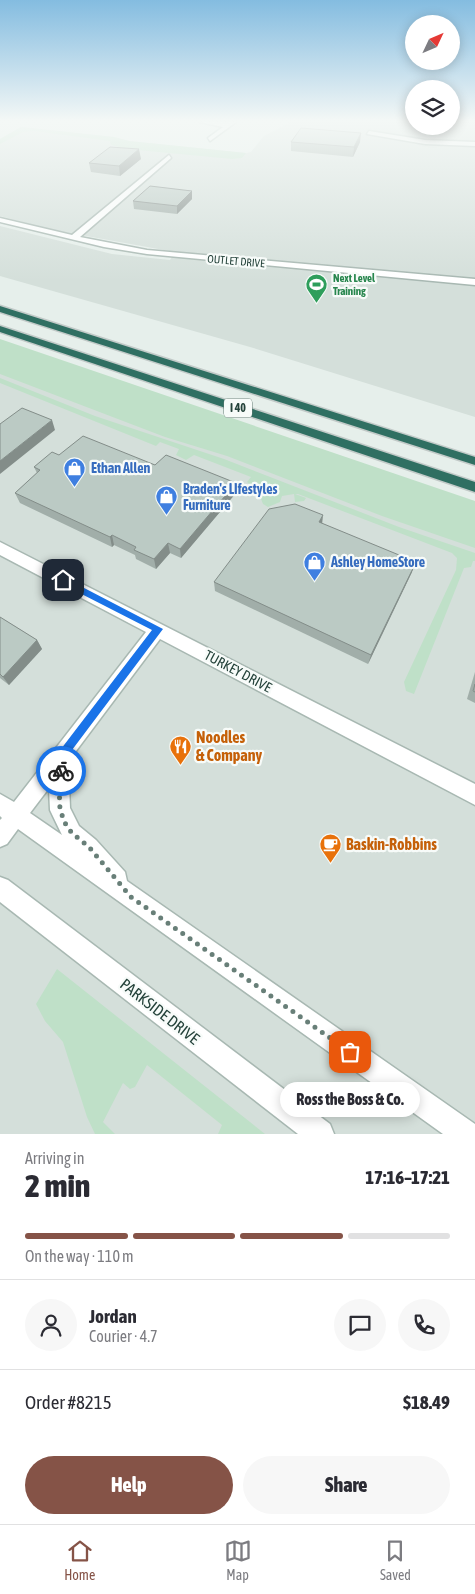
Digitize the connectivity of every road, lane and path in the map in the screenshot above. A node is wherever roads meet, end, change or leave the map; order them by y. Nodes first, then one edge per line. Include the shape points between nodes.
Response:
1 (149, 175) edge
2 (0, 220) edge
3 (73, 238) junction
4 (475, 282) edge
5 (0, 309) edge
6 (0, 329) edge
7 (475, 461) edge
8 (475, 487) edge
9 (0, 548) edge
10 (158, 629) junction
11 (65, 752) junction
12 (475, 795) edge
13 (8, 810) edge
14 (0, 837) edge
15 (0, 888) edge
16 (131, 897) junction
17 (320, 1134) edge
18 (466, 1134) edge

1 - 3 street
2 - 3 street, OUTLET DRIVE
3 - 4 street, OUTLET DRIVE via 165,255
5 - 7 highway, I 40
6 - 8 highway, I 40
9 - 10 street, TURKEY DRIVE
10 - 11 street
10 - 12 street, TURKEY DRIVE
11 - 13 street
11 - 16 street via 59,785 60,810 66,825
13 - 14 street
13 - 16 street
15 - 17 street, PARKSIDE DRIVE
16 - 18 street

